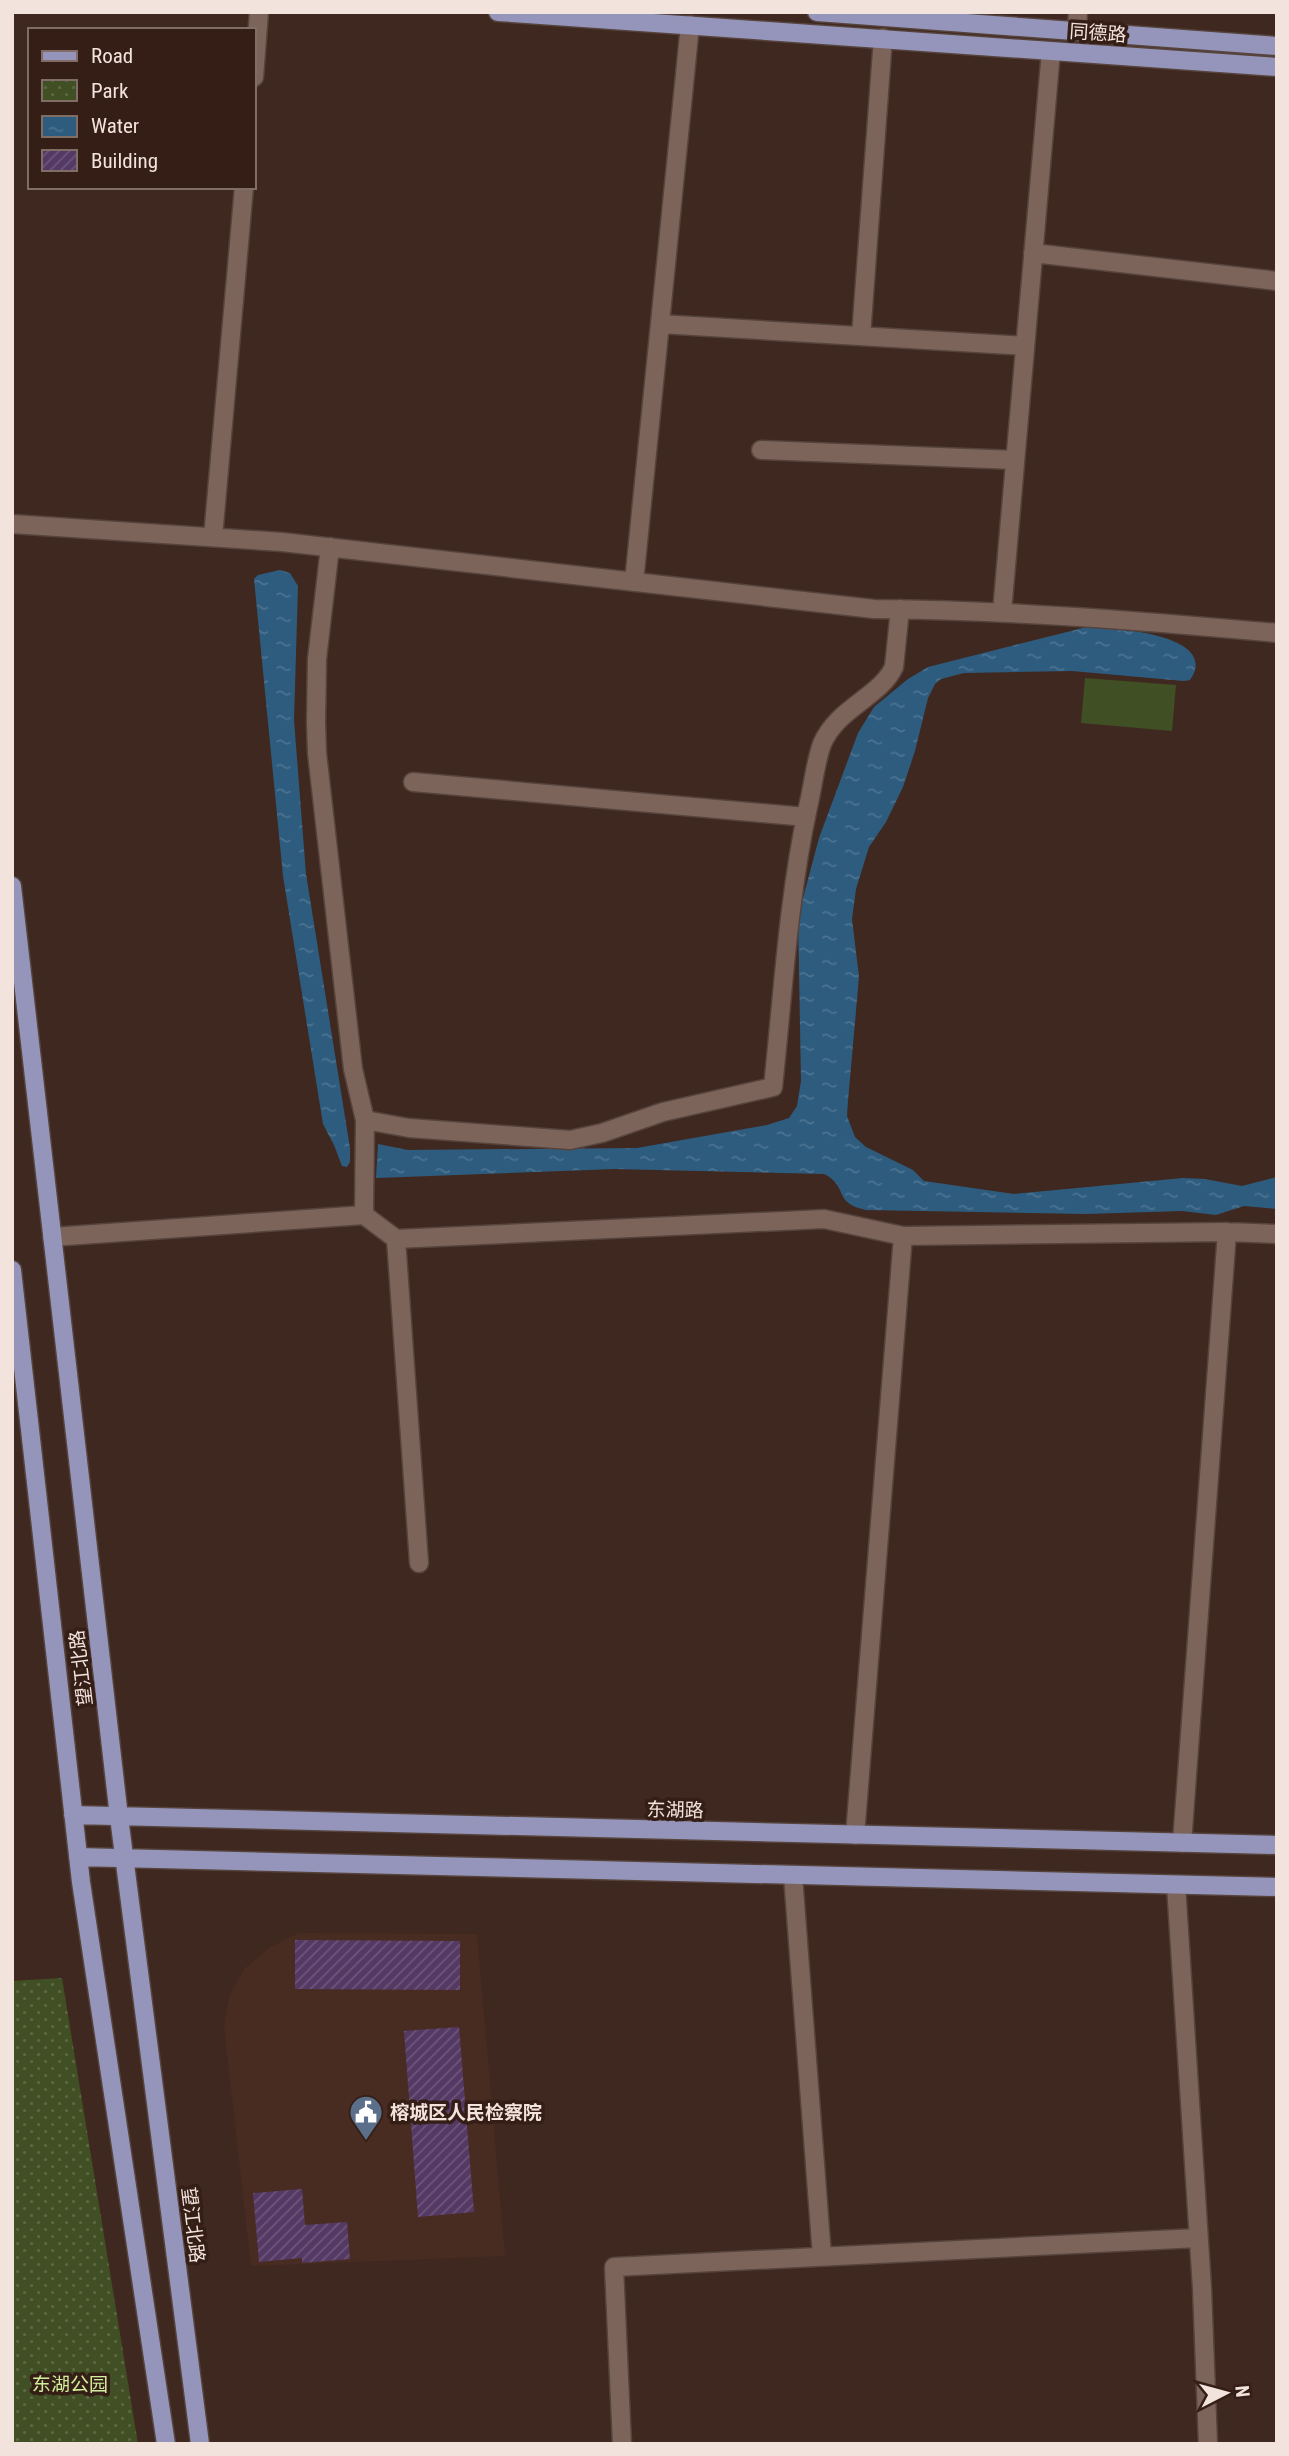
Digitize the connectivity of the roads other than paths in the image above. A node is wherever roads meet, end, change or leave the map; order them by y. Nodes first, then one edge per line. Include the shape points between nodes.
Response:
1 (260, 12) edge
2 (498, 12) edge
3 (817, 12) edge
4 (1078, 12) edge
5 (690, 25) junction
6 (1077, 32) junction
7 (883, 38) junction
8 (1277, 46) edge
9 (1051, 51) junction
10 (256, 55) edge
11 (1277, 67) edge
12 (244, 189) edge
13 (1033, 253) junction
14 (1277, 281) edge
15 (660, 324) junction
16 (861, 336) junction
17 (1025, 346) junction
18 (761, 450) dead end
19 (1015, 460) junction
20 (12, 524) edge
21 (213, 537) junction
22 (330, 547) junction
23 (634, 582) junction
24 (900, 609) junction
25 (1002, 612) junction
26 (1277, 633) edge
27 (413, 782) dead end
28 (806, 817) junction
29 (12, 886) edge
30 (365, 1120) junction
31 (364, 1215) junction
32 (1227, 1232) junction
33 (1277, 1234) edge
34 (903, 1236) junction
35 (52, 1237) junction
36 (396, 1239) junction
37 (12, 1270) edge
38 (419, 1563) dead end
39 (73, 1815) junction
40 (119, 1816) junction
41 (855, 1835) junction
42 (1182, 1843) junction
43 (1277, 1845) edge
44 (78, 1857) junction
45 (124, 1859) junction
46 (793, 1876) junction
47 (1175, 1885) junction
48 (1277, 1887) edge
49 (1198, 2238) junction
50 (822, 2256) junction
51 (166, 2444) edge
52 (200, 2444) edge
53 (622, 2444) edge
54 (1208, 2444) edge

1 - 10 street
2 - 5 main road, 同德路
3 - 6 main road, 同德路
4 - 6 street
5 - 7 main road, 同德路
5 - 15 street
6 - 8 main road, 同德路
7 - 9 main road, 同德路
7 - 16 street
9 - 11 main road, 同德路
9 - 13 street
12 - 21 street
13 - 14 street
13 - 17 street
15 - 16 street
15 - 23 street
16 - 17 street
17 - 19 street
18 - 19 street
19 - 25 street
20 - 21 street
21 - 22 street
22 - 23 street
22 - 30 street via 317,659 317,753 353,1069
23 - 24 street
24 - 25 street
24 - 28 street via 894,667 881,685 840,718 822,745
25 - 26 street
27 - 28 street
28 - 30 street via 797,857 773,1087 663,1112 570,1140 409,1128
29 - 35 main road, 望江北路
30 - 31 street
31 - 35 street
31 - 36 street
32 - 33 street
32 - 34 street
32 - 42 street
34 - 36 street via 824,1219
34 - 41 street
35 - 40 main road, 望江北路
36 - 38 street
37 - 39 main road, 望江北路
39 - 40 main road, 东湖路
39 - 44 main road, 望江北路
40 - 41 main road, 东湖路
40 - 45 main road, 望江北路
41 - 42 main road, 东湖路
42 - 43 main road, 东湖路
44 - 45 main road
44 - 51 main road, 望江北路
45 - 46 main road
45 - 52 main road, 望江北路
46 - 47 main road
46 - 50 street
47 - 48 main road
47 - 49 street
49 - 50 street
49 - 54 street
50 - 53 street via 614,2267

